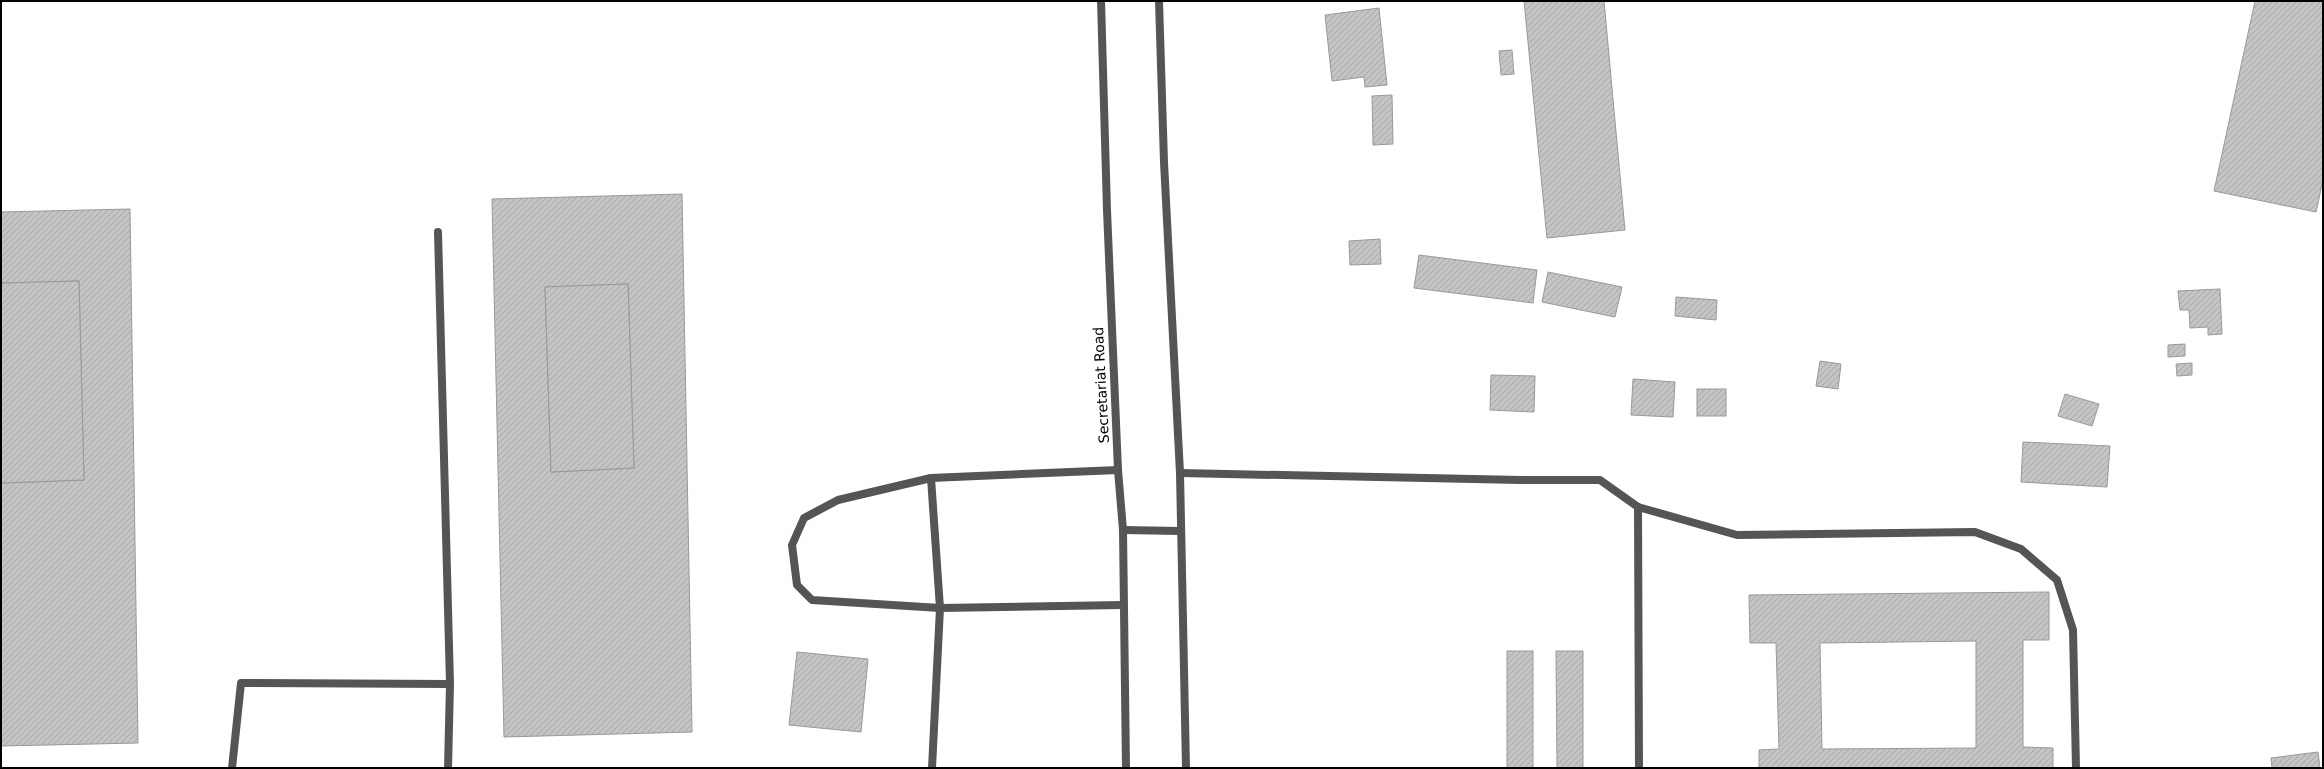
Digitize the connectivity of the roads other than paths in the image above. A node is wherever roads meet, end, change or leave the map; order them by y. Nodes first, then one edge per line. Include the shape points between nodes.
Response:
1 (1101, 1) edge
2 (1159, 1) edge
3 (438, 232) dead end
4 (1118, 470) junction
5 (1180, 473) junction
6 (932, 478) junction
7 (1638, 507) junction
8 (1123, 530) junction
9 (1180, 531) junction
10 (1122, 605) junction
11 (940, 608) junction
12 (450, 684) junction
13 (232, 768) edge
14 (448, 768) edge
15 (932, 768) edge
16 (1126, 768) edge
17 (1186, 768) edge
18 (1639, 768) edge
19 (2076, 768) edge

1 - 4 street, Secretariat Road via 1106,210
2 - 5 street via 1164,162
3 - 12 street
4 - 6 street
4 - 8 street, Secretariat Road
5 - 7 street via 1600,480
5 - 9 street
6 - 11 street
6 - 11 street via 838,500 804,518 792,545 797,585 812,600
7 - 18 street
7 - 19 street via 1737,535 1975,532 2021,549 2058,580 2073,630
8 - 9 street
8 - 10 street, Secretariat Road
9 - 17 street
10 - 11 street
10 - 16 street, Secretariat Road
11 - 15 street
12 - 13 street via 241,683
12 - 14 street

